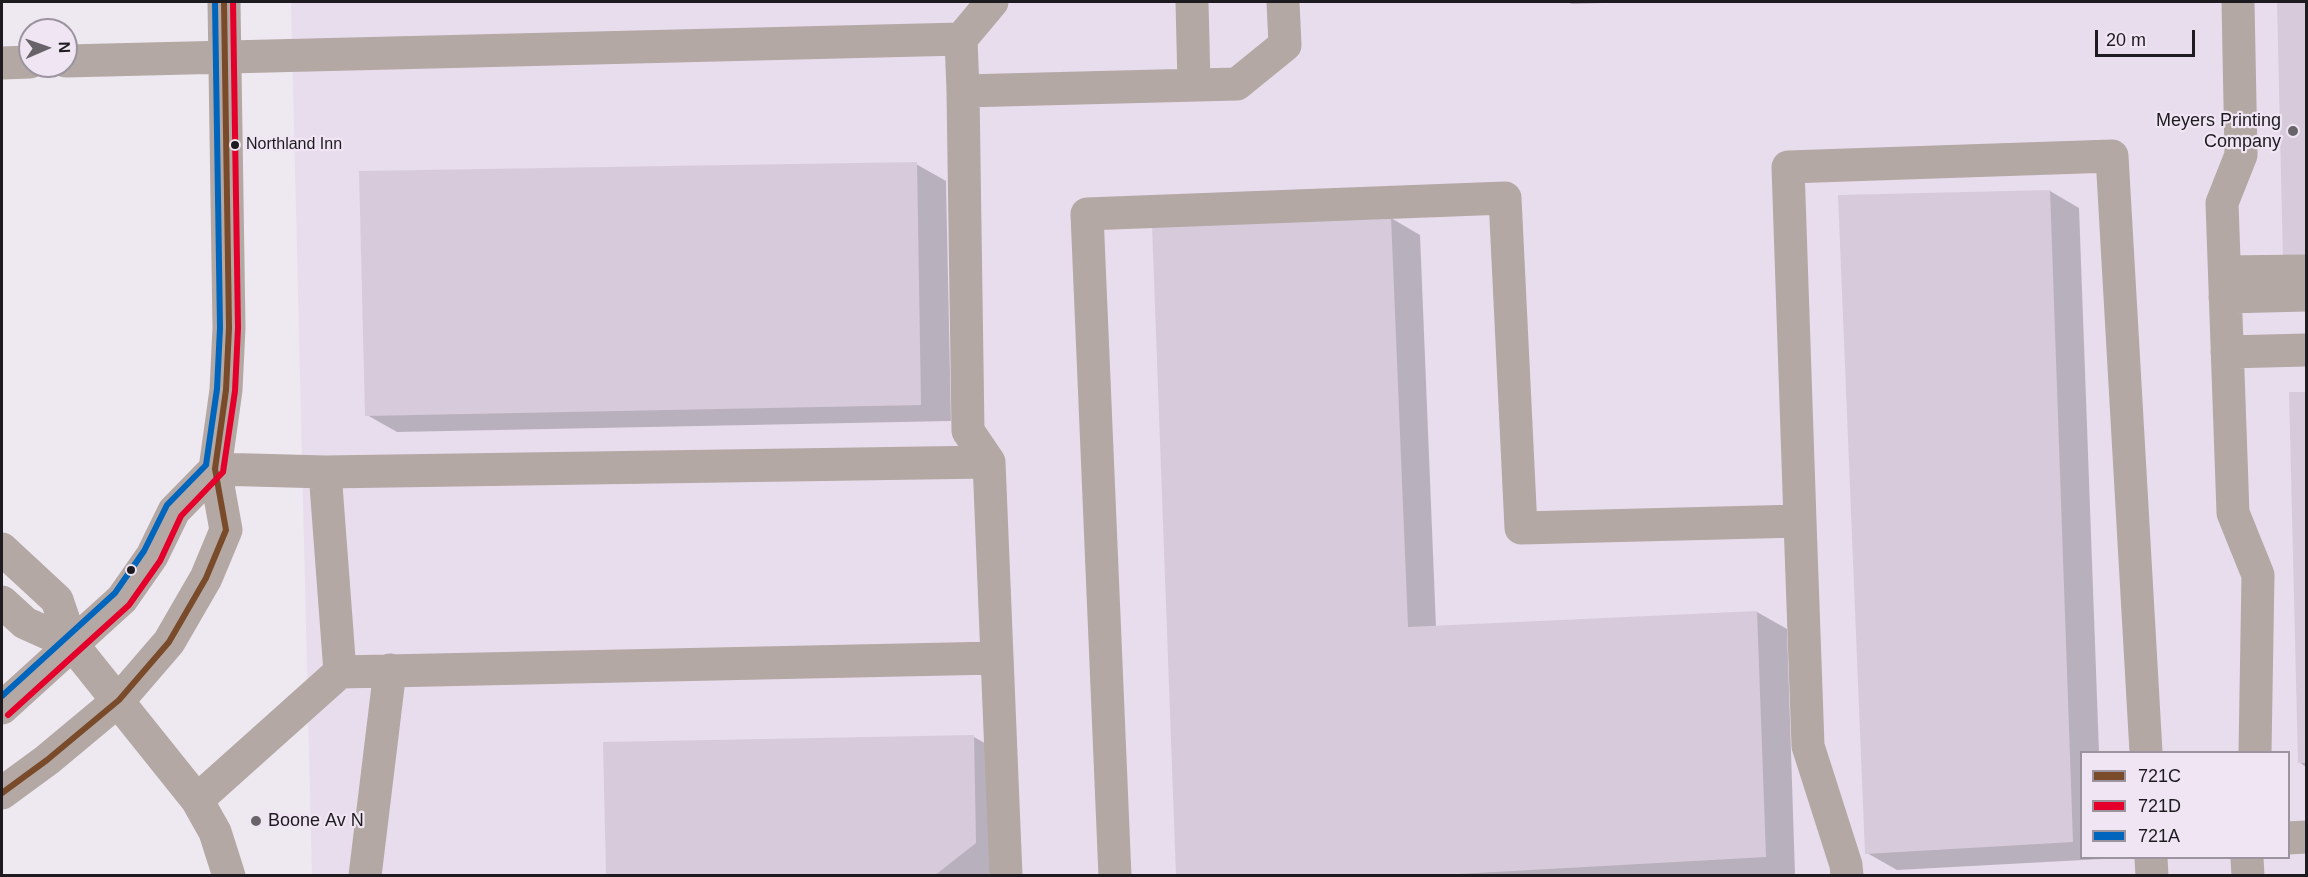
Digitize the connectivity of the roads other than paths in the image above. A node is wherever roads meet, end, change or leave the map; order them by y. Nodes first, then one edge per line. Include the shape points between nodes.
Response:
1 (224, 2) edge
2 (992, 2) edge
3 (1192, 2) edge
4 (1283, 2) edge
5 (2238, 2) edge
6 (961, 39) junction
7 (226, 57) junction
8 (78, 61) edge
9 (18, 62) edge
10 (2, 63) edge
11 (1194, 84) junction
12 (963, 91) junction
13 (2307, 271) edge
14 (2225, 285) junction
15 (2307, 295) edge
16 (2307, 350) edge
17 (2227, 352) junction
18 (989, 462) junction
19 (215, 469) junction
20 (325, 472) junction
21 (1800, 521) junction
22 (2, 549) edge
23 (2, 602) edge
24 (72, 644) junction
25 (996, 658) junction
26 (390, 670) junction
27 (340, 672) junction
28 (119, 700) junction
29 (2, 708) edge
30 (2146, 751) edge
31 (2255, 751) edge
32 (2, 793) edge
33 (197, 800) junction
34 (2307, 837) edge
35 (2290, 838) edge
36 (2151, 859) edge
37 (2247, 859) edge
38 (229, 876) edge
39 (365, 876) edge
40 (1006, 876) edge
41 (1115, 876) edge
42 (1847, 876) edge
43 (2152, 876) edge
44 (2248, 876) edge

1 - 7 street
2 - 6 street
3 - 11 street
4 - 11 street via 1285,45 1237,84
5 - 14 street via 2241,155 2222,203
6 - 7 street
6 - 12 street
7 - 8 street
7 - 19 street via 230,328
9 - 10 street
11 - 12 street
12 - 18 street via 968,431
13 - 14 street
14 - 15 street
14 - 17 street
16 - 17 street
17 - 31 street via 2234,513 2258,575
18 - 20 street
18 - 25 street
19 - 20 street
19 - 24 street via 174,511 152,556 122,599
19 - 28 street via 226,530 206,578 169,642
20 - 27 street
21 - 30 street via 1788,167 2112,156
21 - 41 street via 1521,528 1505,198 1087,214
21 - 42 street via 1808,746
22 - 24 street via 57,600
23 - 24 street via 25,623
24 - 28 street
24 - 29 street
25 - 26 street
25 - 40 street
26 - 27 street
26 - 39 street
27 - 33 street
28 - 32 street
28 - 33 street
33 - 38 street via 215,832
34 - 35 street
36 - 43 street
37 - 44 street

